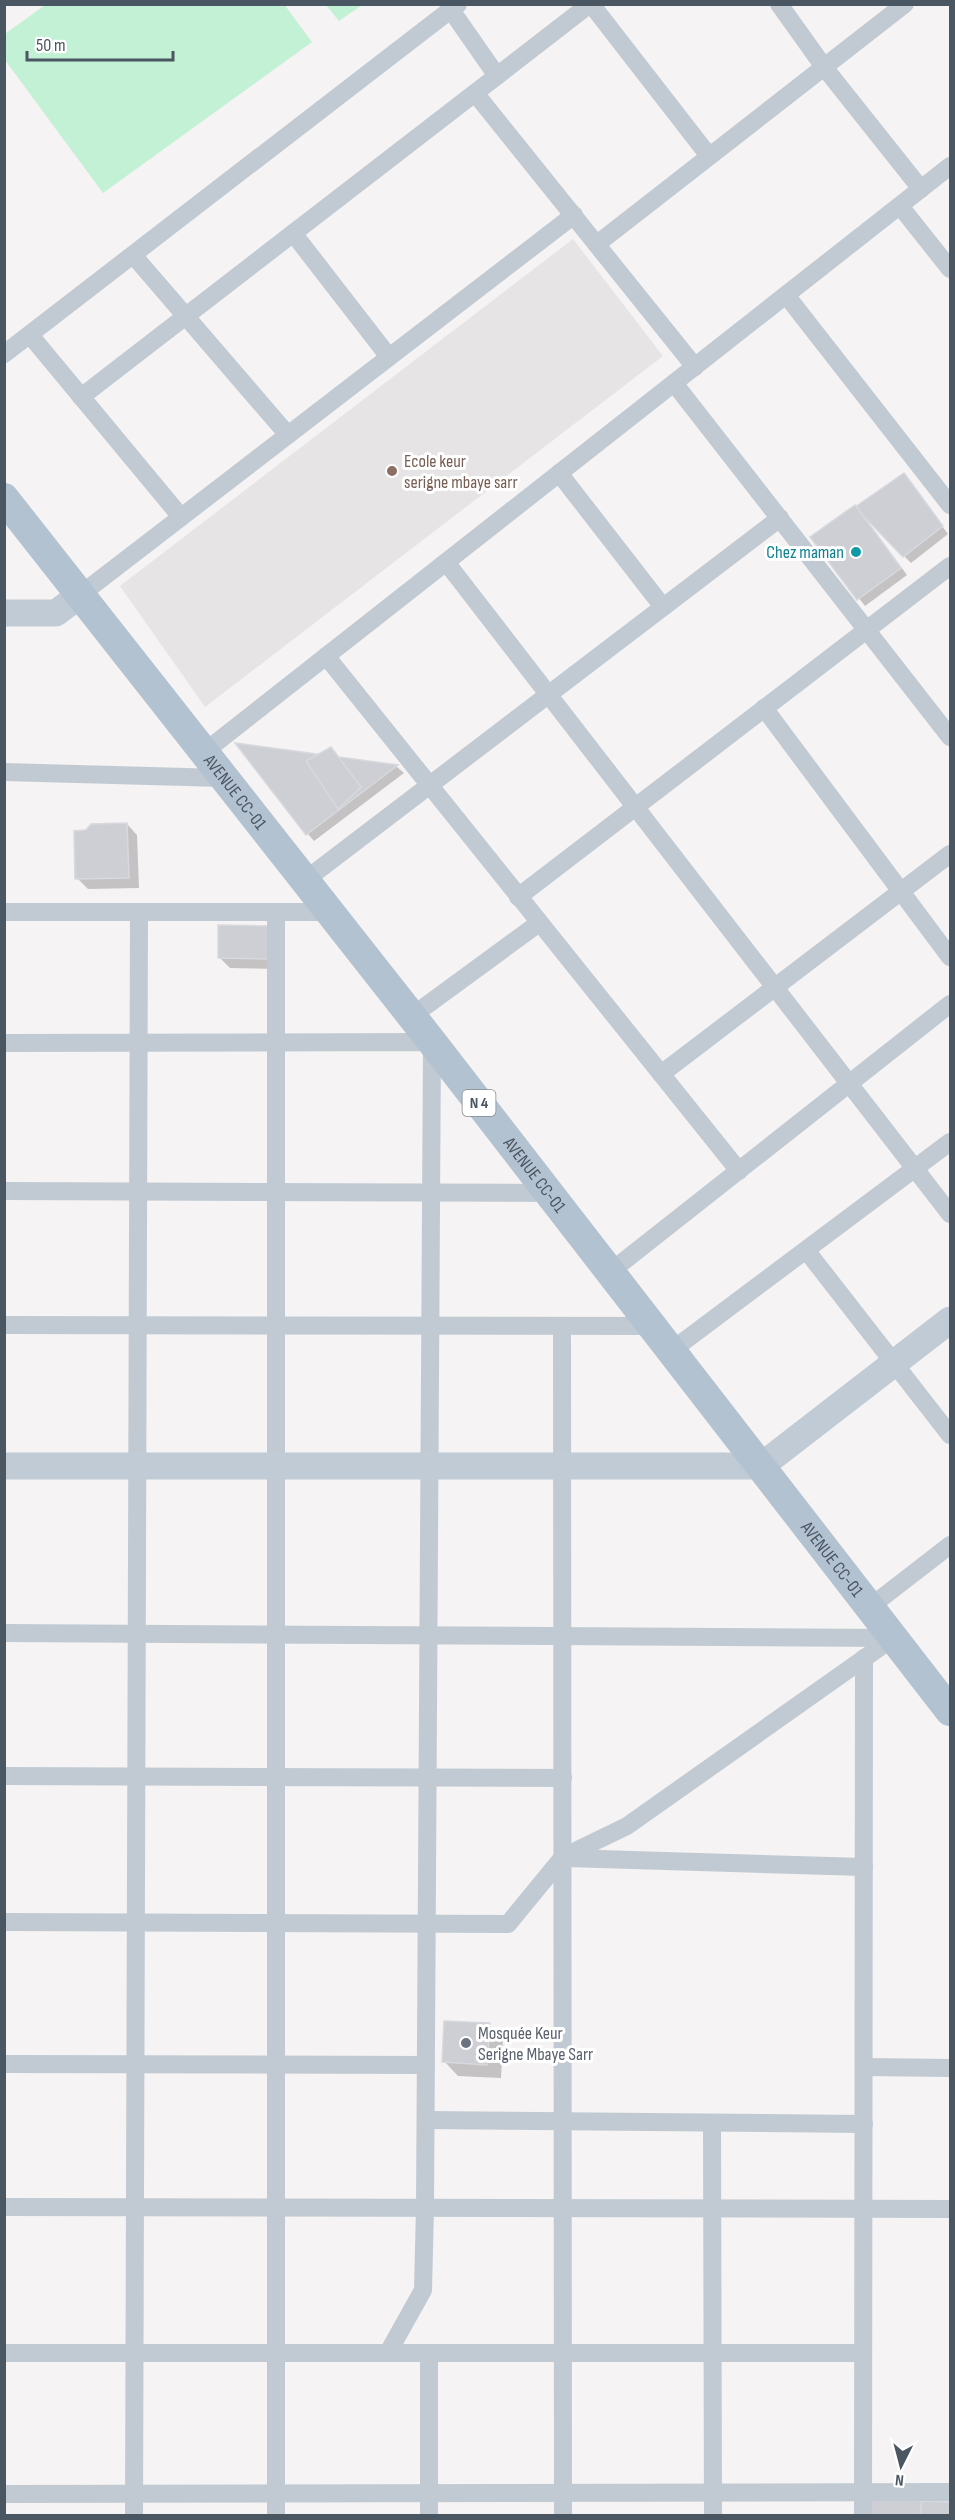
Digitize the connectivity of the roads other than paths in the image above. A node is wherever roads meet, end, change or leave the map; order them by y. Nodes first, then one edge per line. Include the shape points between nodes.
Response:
1 (590, 4) edge
2 (779, 4) edge
3 (905, 4) edge
4 (454, 8) edge
5 (824, 68) junction
6 (497, 76) junction
7 (475, 93) junction
8 (709, 156) junction
9 (951, 166) edge
10 (921, 189) junction
11 (900, 206) junction
12 (574, 215) junction
13 (293, 233) junction
14 (597, 244) junction
15 (134, 255) junction
16 (951, 268) edge
17 (786, 295) junction
18 (186, 316) junction
19 (30, 335) junction
20 (4, 354) edge
21 (389, 357) junction
22 (695, 367) junction
23 (674, 383) junction
24 (81, 397) junction
25 (288, 435) junction
26 (559, 473) junction
27 (4, 498) edge
28 (951, 505) edge
29 (181, 517) junction
30 (780, 518) junction
31 (446, 562) junction
32 (951, 566) edge
33 (80, 595) junction
34 (663, 607) junction
35 (4, 613) edge
36 (867, 630) junction
37 (326, 656) junction
38 (549, 694) junction
39 (764, 708) junction
40 (951, 737) edge
41 (203, 753) junction
42 (4, 772) edge
43 (222, 778) junction
44 (430, 785) junction
45 (635, 807) junction
46 (951, 854) edge
47 (304, 881) junction
48 (900, 892) junction
49 (518, 897) junction
50 (4, 912) edge
51 (139, 912) junction
52 (276, 912) junction
53 (329, 912) junction
54 (539, 923) junction
55 (951, 957) edge
56 (775, 987) junction
57 (951, 1004) edge
58 (412, 1016) junction
59 (138, 1042) junction
60 (276, 1042) junction
61 (432, 1042) junction
62 (4, 1043) edge
63 (661, 1074) junction
64 (849, 1083) junction
65 (951, 1142) edge
66 (915, 1168) junction
67 (739, 1171) junction
68 (4, 1191) edge
69 (138, 1191) junction
70 (276, 1192) junction
71 (431, 1193) junction
72 (549, 1193) junction
73 (951, 1214) edge
74 (806, 1250) junction
75 (610, 1272) junction
76 (951, 1320) edge
77 (4, 1325) edge
78 (137, 1325) junction
79 (276, 1325) junction
80 (430, 1326) junction
81 (562, 1326) junction
82 (652, 1326) junction
83 (671, 1351) junction
84 (894, 1363) junction
85 (951, 1435) edge
86 (4, 1466) edge
87 (137, 1466) junction
88 (276, 1466) junction
89 (430, 1466) junction
90 (562, 1466) junction
91 (760, 1466) junction
92 (951, 1545) edge
93 (870, 1607) junction
94 (4, 1634) edge
95 (136, 1634) junction
96 (276, 1635) junction
97 (429, 1635) junction
98 (562, 1636) junction
99 (893, 1638) junction
100 (864, 1658) junction
101 (951, 1711) edge
102 (4, 1776) edge
103 (136, 1776) junction
104 (276, 1777) junction
105 (428, 1777) junction
106 (563, 1778) junction
107 (563, 1857) junction
108 (864, 1867) junction
109 (4, 1922) edge
110 (135, 1923) junction
111 (276, 1923) junction
112 (427, 1924) junction
113 (4, 2064) edge
114 (135, 2064) junction
115 (276, 2065) junction
116 (426, 2065) junction
117 (864, 2067) junction
118 (951, 2068) edge
119 (426, 2120) junction
120 (563, 2121) junction
121 (712, 2123) junction
122 (864, 2124) junction
123 (4, 2208) edge
124 (135, 2208) junction
125 (276, 2208) junction
126 (425, 2208) junction
127 (563, 2208) junction
128 (712, 2208) junction
129 (863, 2209) junction
130 (951, 2209) edge
131 (389, 2351) junction
132 (4, 2353) edge
133 (134, 2353) junction
134 (276, 2353) junction
135 (429, 2353) junction
136 (563, 2353) junction
137 (712, 2353) junction
138 (863, 2353) junction
139 (951, 2492) edge
140 (429, 2493) junction
141 (563, 2493) junction
142 (712, 2493) junction
143 (863, 2493) junction
144 (4, 2494) edge
145 (134, 2494) junction
146 (276, 2494) junction
147 (134, 2516) edge
148 (276, 2516) edge
149 (429, 2516) edge
150 (563, 2516) edge
151 (713, 2516) edge
152 (863, 2516) edge

1 - 6 street
1 - 8 street
2 - 5 street
3 - 5 street
4 - 6 street
4 - 15 street
5 - 8 street
5 - 10 street
6 - 7 street
7 - 12 street
7 - 13 street
8 - 14 street
9 - 10 street
10 - 11 street
11 - 16 street
11 - 17 street
12 - 14 street
12 - 21 street
13 - 18 street
13 - 21 street
14 - 22 street
15 - 18 street
15 - 19 street
17 - 22 street
17 - 28 street
18 - 24 street
18 - 25 street
19 - 20 street
19 - 24 street
21 - 25 street
22 - 23 street
23 - 26 street
23 - 30 street
24 - 29 street
25 - 29 street
26 - 31 street
26 - 34 street
27 - 33 main road, AVENUE CC-01 / N 4
29 - 33 street
30 - 34 street
30 - 36 street
31 - 37 street
31 - 38 street
32 - 36 street
33 - 35 street via 56,613
33 - 41 main road, AVENUE CC-01 / N 4
34 - 38 street
36 - 39 street
36 - 40 street
37 - 41 street
37 - 44 street
38 - 44 street
38 - 45 street
39 - 45 street
39 - 48 street
41 - 43 main road, AVENUE CC-01 / N 4
42 - 43 street
43 - 47 main road, AVENUE CC-01 / N 4
44 - 47 street
44 - 49 street
45 - 49 street
45 - 56 street
46 - 48 street
47 - 53 main road, AVENUE CC-01 / N 4
48 - 55 street
48 - 56 street
49 - 54 street
50 - 51 street
51 - 52 street
51 - 59 street
52 - 53 street
52 - 60 street
53 - 58 main road, AVENUE CC-01 / N 4
54 - 58 street
54 - 63 street
56 - 63 street
56 - 64 street
57 - 64 street
58 - 61 main road, AVENUE CC-01 / N 4
59 - 60 street
59 - 62 street
59 - 69 street
60 - 61 street
60 - 70 street
61 - 71 street
61 - 72 main road, AVENUE CC-01 / N 4
63 - 67 street
64 - 66 street
64 - 67 street
65 - 66 street
66 - 73 street
66 - 74 street
67 - 75 street
68 - 69 street
69 - 70 street
69 - 78 street
70 - 71 street
70 - 79 street
71 - 72 street
71 - 80 street
72 - 75 main road, AVENUE CC-01 / N 4
74 - 83 street
74 - 84 street
75 - 82 main road, AVENUE CC-01 / N 4
76 - 84 street
77 - 78 street
78 - 79 street
78 - 87 street
79 - 80 street
79 - 88 street
80 - 81 street
80 - 89 street
81 - 82 street
81 - 90 street
82 - 83 main road, AVENUE CC-01 / N 4
83 - 91 main road, AVENUE CC-01 / N 4
84 - 85 street
84 - 91 street
86 - 87 street
87 - 88 street
87 - 95 street
88 - 89 street
88 - 96 street
89 - 90 street
89 - 97 street
90 - 91 street
90 - 98 street
91 - 93 main road, AVENUE CC-01 / N 4
92 - 93 street
93 - 99 main road, AVENUE CC-01 / N 4
94 - 95 street
95 - 96 street
95 - 103 street
96 - 97 street
96 - 104 street
97 - 98 street
97 - 105 street
98 - 99 street
98 - 106 street
99 - 100 street
99 - 101 main road, AVENUE CC-01 / N 4
100 - 107 street via 627,1826
100 - 108 street
102 - 103 street
103 - 104 street
103 - 110 street
104 - 105 street
104 - 111 street
105 - 106 street
105 - 112 street
106 - 107 street
107 - 108 street
107 - 112 street via 508,1924
107 - 120 street
108 - 117 street
109 - 110 street
110 - 111 street
110 - 114 street
111 - 112 street
111 - 115 street
112 - 116 street
113 - 114 street
114 - 115 street
114 - 124 street
115 - 116 street
115 - 125 street
116 - 119 street
117 - 118 street
117 - 122 street
119 - 120 street
119 - 126 street
120 - 121 street
120 - 127 street
121 - 122 street
121 - 128 street
122 - 129 street
123 - 124 street
124 - 125 street
124 - 133 street
125 - 126 street
125 - 134 street
126 - 127 street
126 - 131 street via 423,2290
127 - 128 street
127 - 136 street
128 - 129 street
128 - 137 street
129 - 130 street
129 - 138 street
131 - 134 street
131 - 135 street
132 - 133 street
133 - 134 street
133 - 145 street
134 - 146 street
135 - 136 street
135 - 140 street
136 - 137 street
136 - 141 street
137 - 138 street
137 - 142 street
138 - 143 street
139 - 143 street
140 - 141 street
140 - 146 street
140 - 149 street
141 - 142 street
141 - 150 street
142 - 143 street
142 - 151 street
143 - 152 street
144 - 145 street
145 - 146 street
145 - 147 street
146 - 148 street

